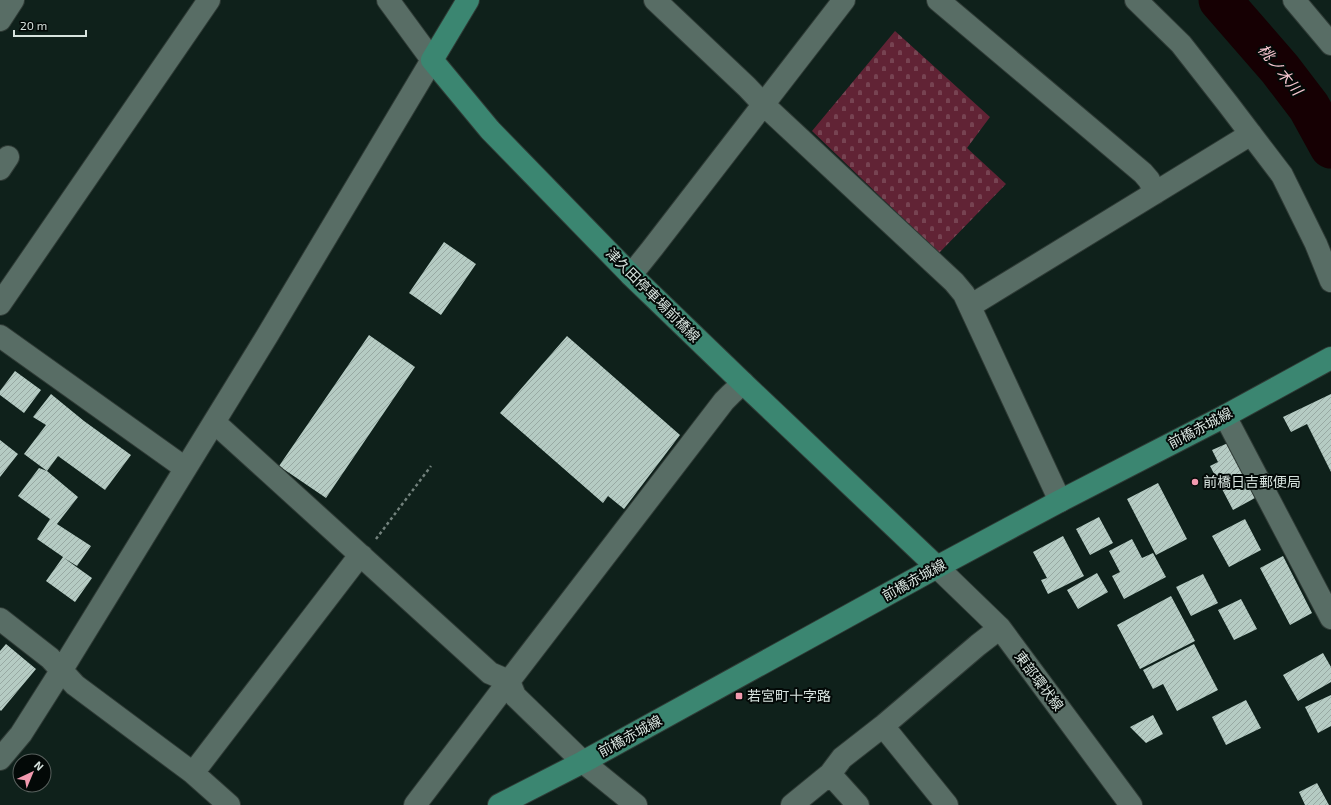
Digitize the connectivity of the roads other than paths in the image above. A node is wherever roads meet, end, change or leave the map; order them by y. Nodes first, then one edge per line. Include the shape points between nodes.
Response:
1 (13, 0) edge
2 (209, 0) edge
3 (388, 0) edge
4 (468, 0) edge
5 (655, 0) edge
6 (844, 0) edge
7 (938, 0) edge
8 (1136, 0) edge
9 (1294, 0) edge
10 (0, 20) edge
11 (1331, 44) edge
12 (432, 60) junction
13 (764, 105) junction
14 (1251, 134) junction
15 (1154, 193) junction
16 (630, 275) junction
17 (1331, 281) edge
18 (0, 304) edge
19 (970, 306) junction
20 (0, 336) edge
21 (1331, 358) edge
22 (743, 383) junction
23 (1225, 416) junction
24 (214, 422) junction
25 (185, 468) junction
26 (1060, 501) junction
27 (362, 556) junction
28 (937, 567) junction
29 (1331, 618) edge
30 (0, 619) edge
31 (1000, 628) junction
32 (61, 671) junction
33 (509, 681) junction
34 (883, 726) junction
35 (0, 758) edge
36 (583, 762) junction
37 (193, 773) junction
38 (830, 774) junction
39 (229, 805) edge
40 (415, 805) edge
41 (499, 805) edge
42 (636, 805) edge
43 (792, 805) edge
44 (858, 805) edge
45 (947, 805) edge
46 (1131, 805) edge

1 - 10 street
2 - 18 street
3 - 12 street
4 - 12 main road
5 - 13 street
6 - 13 street
7 - 15 street via 1143,173
8 - 14 street via 1182,44
9 - 11 street
12 - 16 main road, 津久田停車場前橋線 via 490,130
12 - 24 street
13 - 16 street
13 - 19 street via 954,282
14 - 15 street
14 - 17 street via 1282,175
15 - 19 street
16 - 22 main road, 津久田停車場前橋線
19 - 26 street
20 - 25 street
21 - 23 main road, 前橋赤城線
22 - 28 main road, 津久田停車場前橋線
22 - 33 street via 724,401
23 - 26 main road, 前橋赤城線
23 - 29 street
24 - 25 street
24 - 27 street
25 - 32 street
26 - 28 main road, 前橋赤城線
27 - 33 street via 490,673
27 - 37 street via 354,563
28 - 31 street, 東部環状線
28 - 36 main road, 前橋赤城線
30 - 32 street via 50,658
31 - 34 street
31 - 46 street, 東部環状線
32 - 35 street via 21,734
32 - 37 street via 75,685
33 - 36 street via 515,696
33 - 40 street
34 - 38 street via 842,758
34 - 45 street
36 - 41 main road, 前橋赤城線
36 - 42 street
37 - 39 street
38 - 43 street
38 - 44 street

